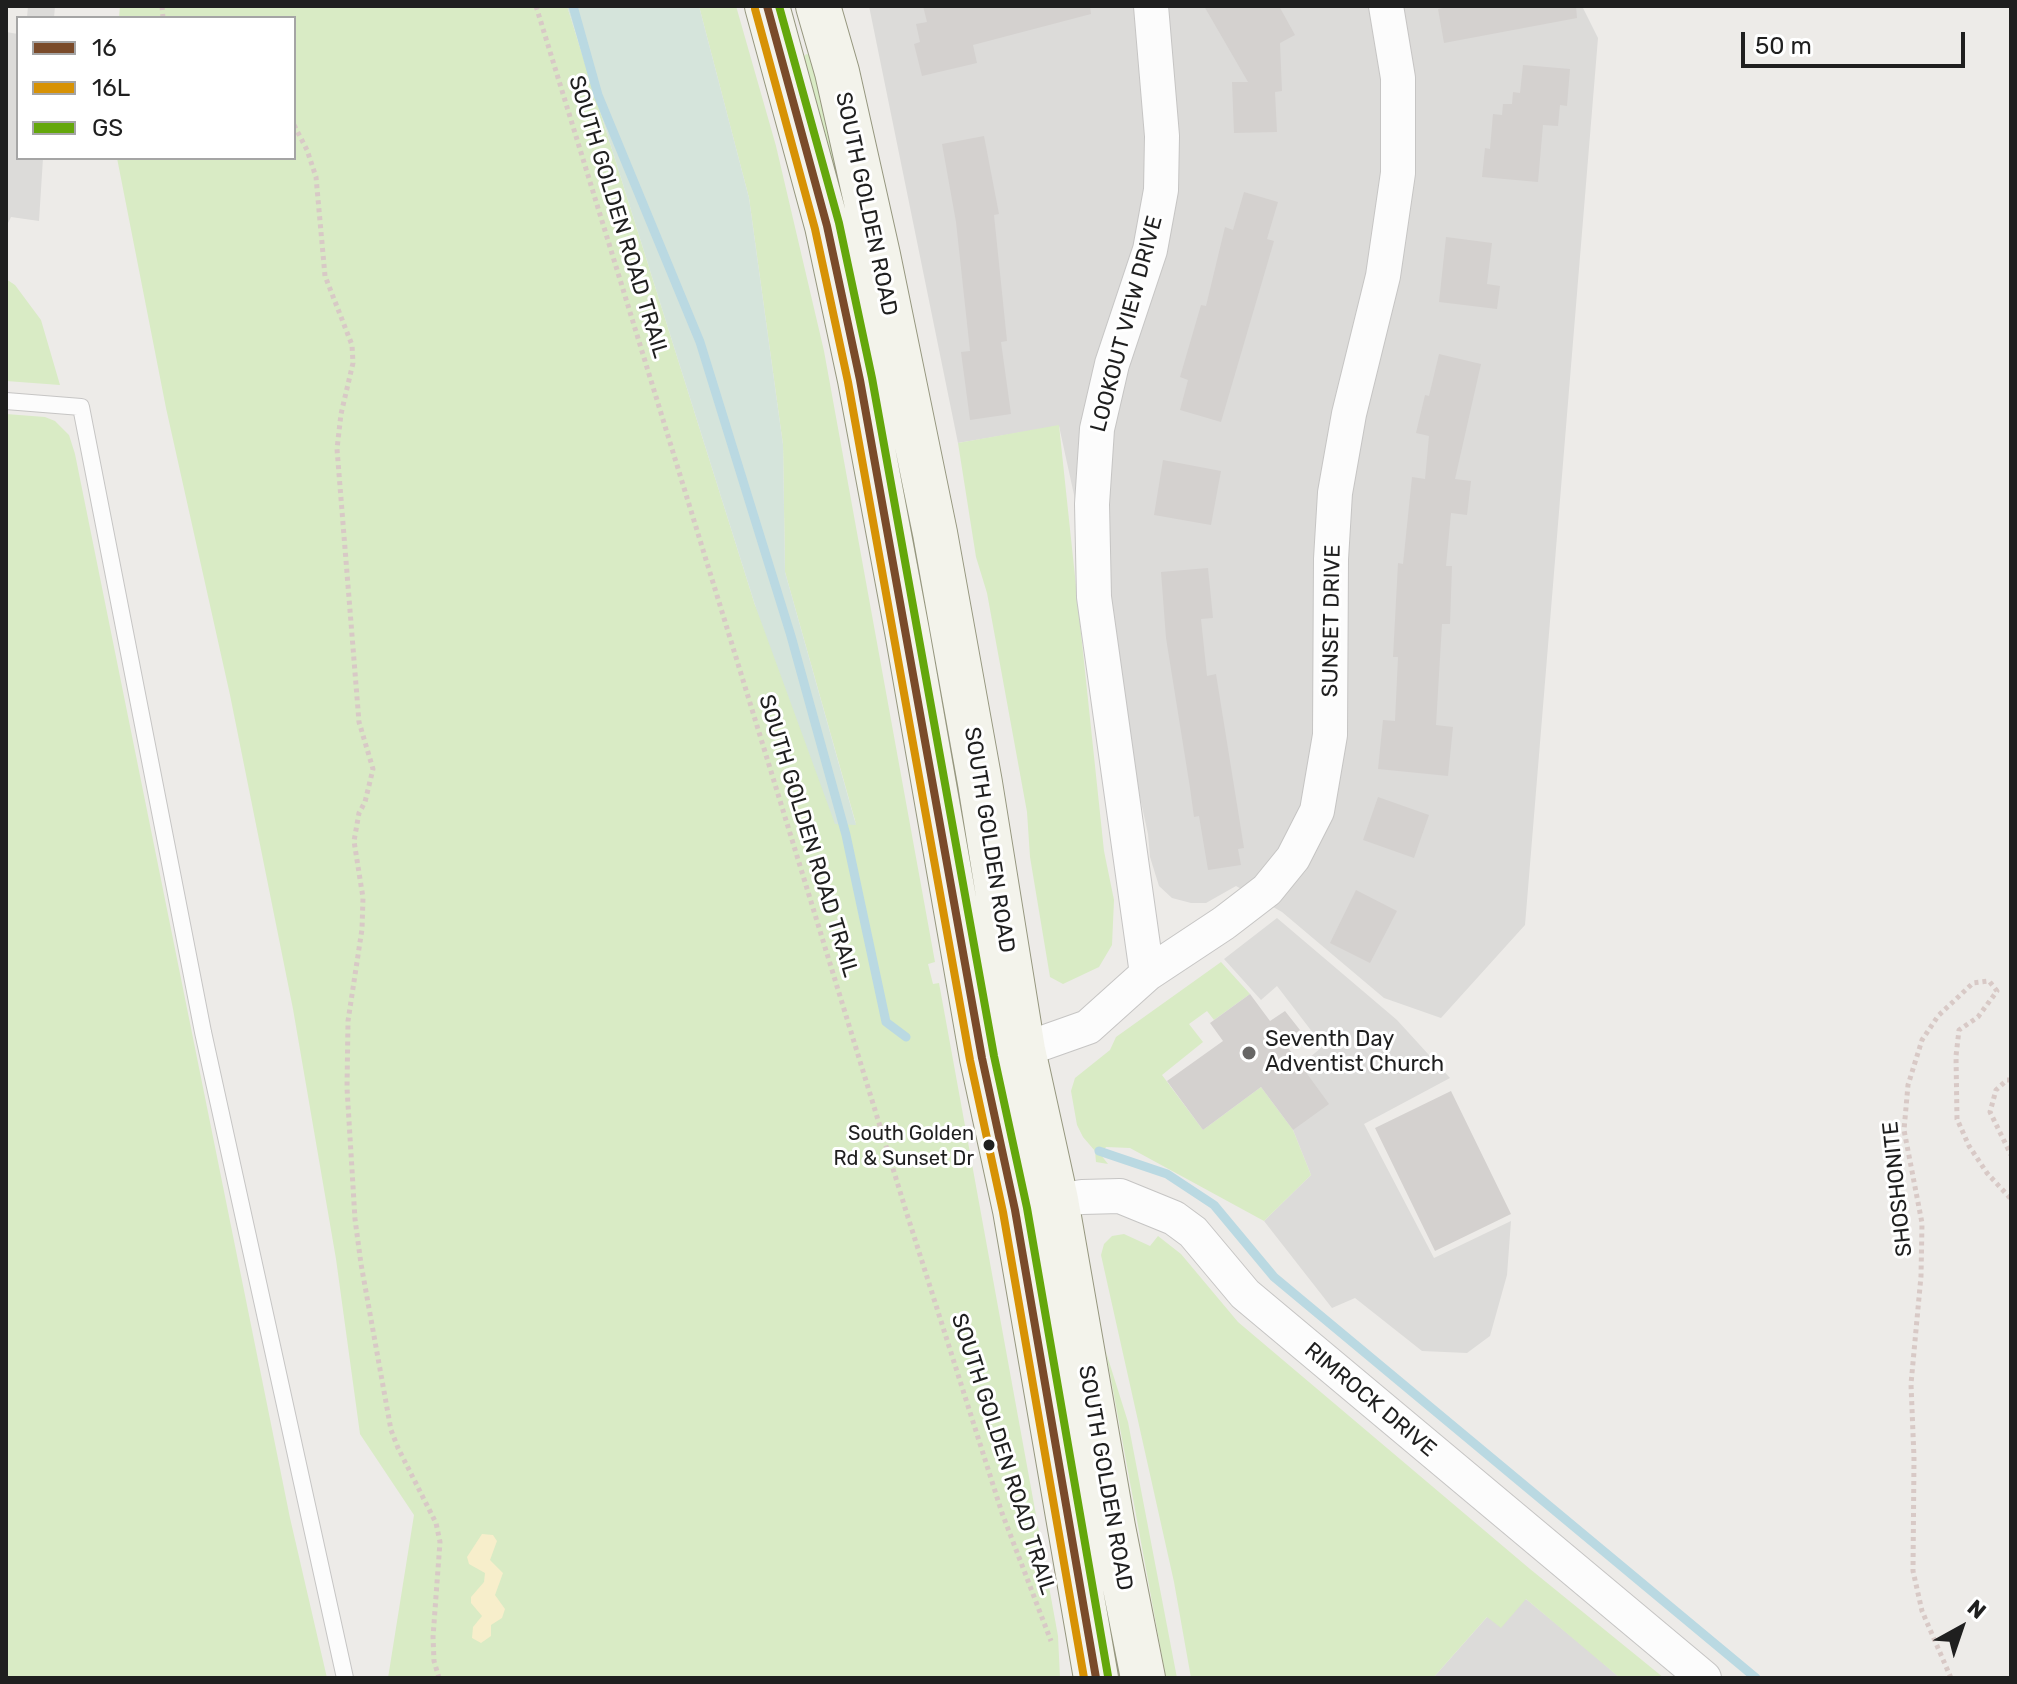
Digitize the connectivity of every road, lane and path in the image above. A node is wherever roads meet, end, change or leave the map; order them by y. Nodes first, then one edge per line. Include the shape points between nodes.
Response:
1 (536, 6) edge
2 (767, 6) edge
3 (818, 6) edge
4 (1151, 6) edge
5 (1386, 6) edge
6 (296, 129) edge
7 (6, 401) edge
8 (1147, 974) junction
9 (1003, 1054) junction
10 (2011, 1080) edge
11 (2011, 1155) edge
12 (2011, 1199) edge
13 (1056, 1200) junction
14 (1015, 1210) junction
15 (1054, 1647) dead end
16 (345, 1678) edge
17 (439, 1678) edge
18 (1096, 1678) edge
19 (1143, 1678) edge
20 (1704, 1678) edge
21 (1951, 1678) edge

1 - 15 path, SOUTH GOLDEN ROAD TRAIL via 906,1211 1002,1513
2 - 9 main road, SOUTH GOLDEN ROAD via 827,226
3 - 9 main road, SOUTH GOLDEN ROAD via 875,240 980,783
4 - 8 street, LOOKOUT VIEW DRIVE via 1161,190 1150,250 1112,364 1097,429 1092,504 1094,597
5 - 8 street, SUNSET DRIVE via 1398,78 1398,173 1383,276 1335,493 1330,735 1317,811 1293,858 1267,890
6 - 17 path via 316,177 325,276 352,345 353,363 337,449 359,722 373,769 354,841 363,898 348,1021 355,1219 391,1430 440,1542 433,1637
7 - 16 lane via 81,407 203,1032
8 - 9 street, SUNSET DRIVE via 1088,1027
9 - 13 main road, SOUTH GOLDEN ROAD
9 - 14 main road, SOUTH GOLDEN ROAD
10 - 11 path via 1996,1090 1990,1112
12 - 21 path, SHOSHONITE via 1987,1173 1957,1119 1959,1030 1978,1017 1997,991 1989,981 1973,983 1938,1016 1922,1040 1908,1085 1904,1130 1922,1223 1911,1384 1913,1571 1922,1611
13 - 14 street, RIMROCK DRIVE
13 - 19 main road, SOUTH GOLDEN ROAD
13 - 20 street, RIMROCK DRIVE via 1120,1196 1174,1218 1193,1232 1245,1294
14 - 18 main road, SOUTH GOLDEN ROAD

